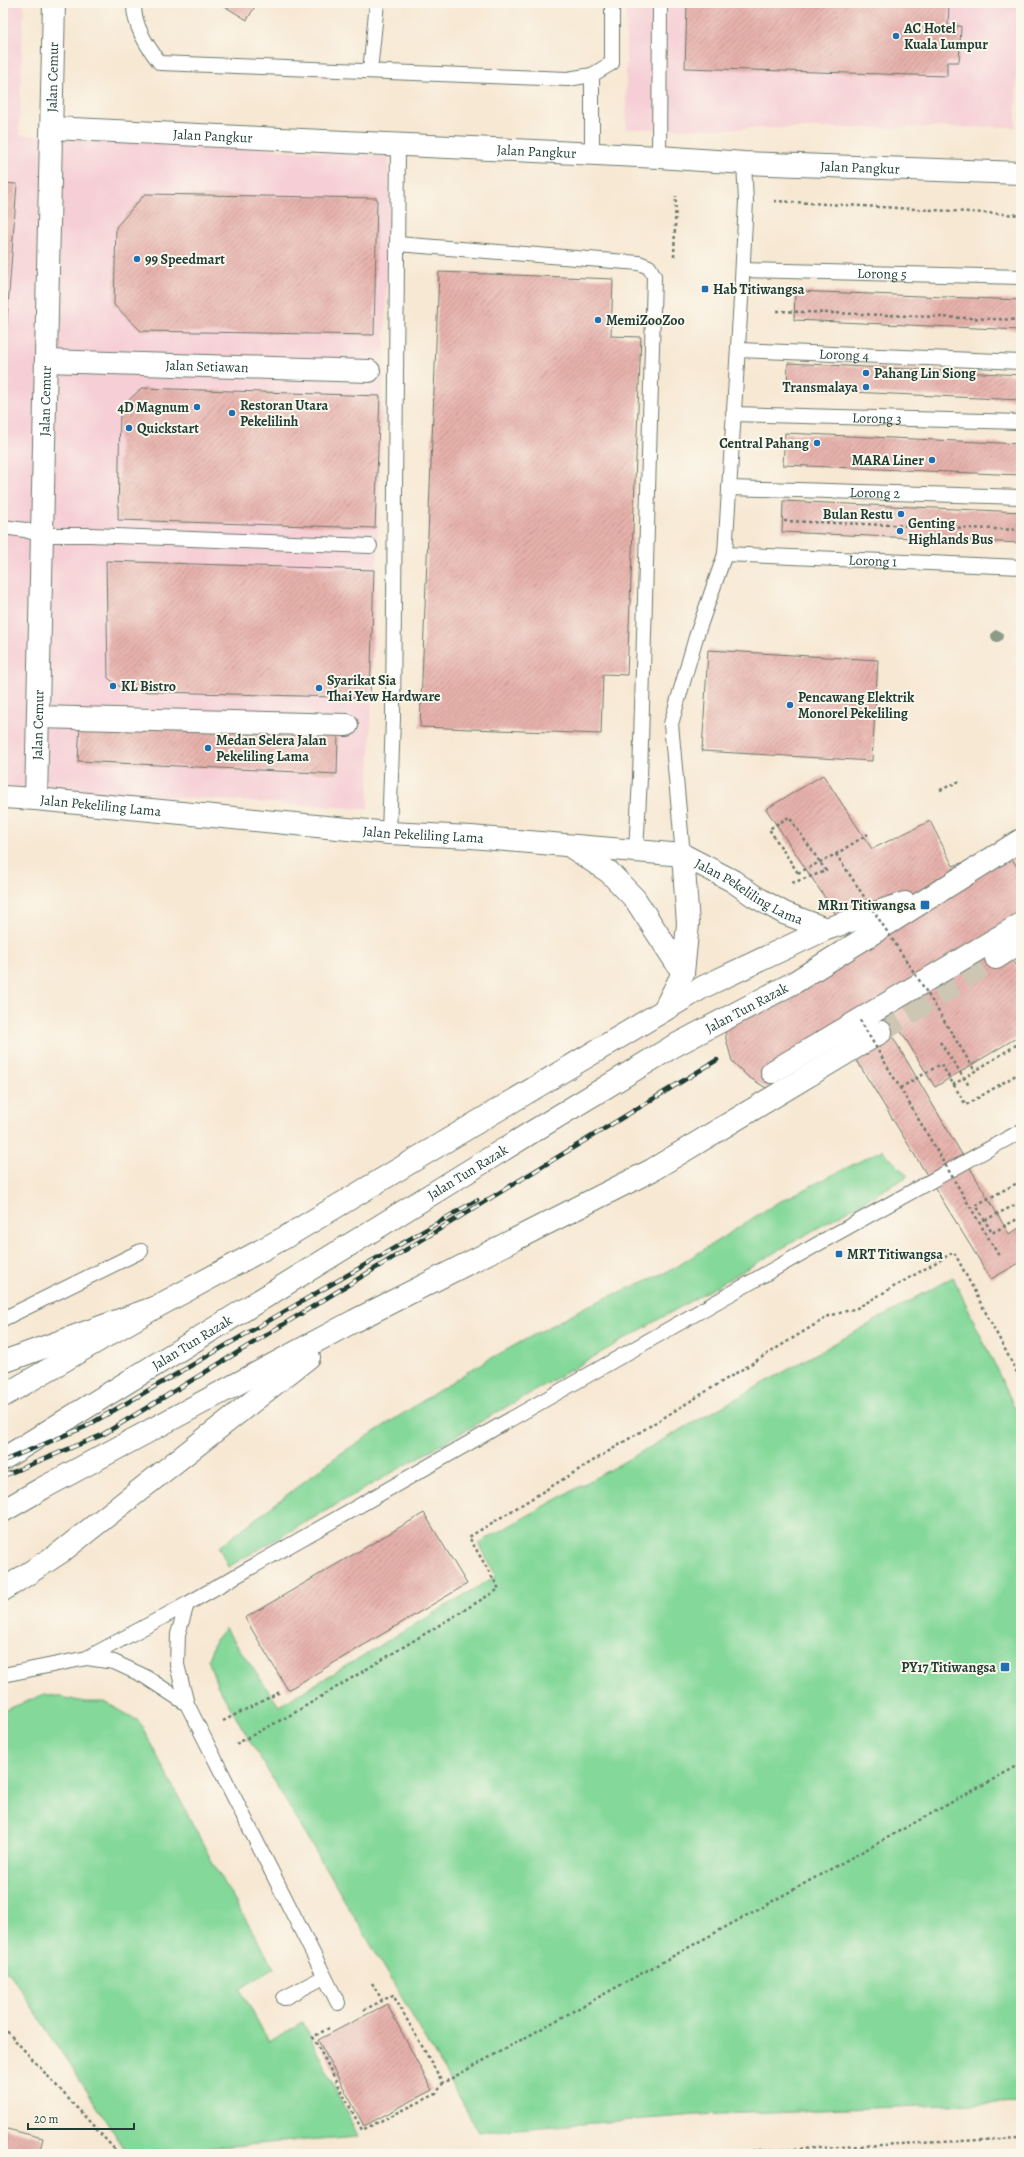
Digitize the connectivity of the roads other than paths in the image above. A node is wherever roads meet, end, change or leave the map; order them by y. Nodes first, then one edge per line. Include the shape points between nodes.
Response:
1 (54, 3) edge
2 (134, 3) edge
3 (377, 3) edge
4 (612, 3) edge
5 (660, 3) edge
6 (370, 72) junction
7 (592, 76) junction
8 (52, 128) junction
9 (398, 145) junction
10 (592, 154) junction
11 (659, 157) junction
12 (744, 163) junction
13 (1021, 173) edge
14 (397, 244) junction
15 (743, 270) junction
16 (1021, 277) edge
17 (739, 350) junction
18 (46, 361) junction
19 (1021, 362) edge
20 (369, 372) dead end
21 (734, 414) junction
22 (1021, 422) edge
23 (729, 488) junction
24 (1021, 497) edge
25 (3, 527) edge
26 (42, 535) junction
27 (370, 546) dead end
28 (725, 554) junction
29 (1021, 567) edge
30 (38, 717) junction
31 (347, 724) dead end
32 (3, 797) edge
33 (36, 799) junction
34 (389, 833) junction
35 (1021, 840) edge
36 (568, 845) junction
37 (636, 850) junction
38 (683, 855) junction
39 (937, 893) junction
40 (1021, 924) edge
41 (826, 929) junction
42 (1021, 942) edge
43 (996, 958) tunnel mouth
44 (683, 973) junction
45 (664, 1010) junction
46 (881, 1032) tunnel mouth
47 (772, 1072) dead end
48 (1021, 1131) edge
49 (141, 1251) dead end
50 (156, 1307) junction
51 (3, 1319) edge
52 (354, 1321) junction
53 (3, 1362) edge
54 (3, 1396) edge
55 (3, 1459) edge
56 (3, 1511) edge
57 (3, 1590) edge
58 (187, 1604) junction
59 (87, 1658) junction
60 (3, 1675) edge
61 (187, 1704) junction
62 (324, 1977) junction
63 (284, 1998) dead end
64 (338, 2003) dead end

1 - 8 main road, Jalan Cemur
2 - 6 lane via 133,12 146,45 160,63
3 - 6 lane
4 - 7 lane via 612,63
5 - 11 lane
6 - 7 lane via 568,79
7 - 10 lane
8 - 9 main road, Jalan Pangkur
8 - 18 main road, Jalan Cemur
9 - 10 main road, Jalan Pangkur
9 - 14 lane
10 - 11 main road, Jalan Pangkur
11 - 12 main road, Jalan Pangkur
12 - 13 main road, Jalan Pangkur
12 - 15 lane via 746,201
14 - 34 lane via 392,763
14 - 37 lane via 639,263 649,267 654,276 641,770
15 - 16 lane, Lorong 5
15 - 17 lane
17 - 19 lane, Lorong 4
17 - 21 lane
18 - 20 main road, Jalan Setiawan
18 - 26 main road, Jalan Cemur
21 - 22 lane, Lorong 3
21 - 23 lane
23 - 24 lane, Lorong 2
23 - 28 lane
25 - 26 lane
26 - 27 lane
26 - 30 main road, Jalan Cemur
28 - 29 lane, Lorong 1
28 - 38 lane via 696,637 671,724
30 - 31 main road
30 - 33 main road, Jalan Cemur
32 - 33 main road, Jalan Pekeliling Lama
33 - 34 main road, Jalan Pekeliling Lama
34 - 36 main road, Jalan Pekeliling Lama
35 - 39 main road, Jalan Tun Razak
36 - 37 main road, Jalan Pekeliling Lama
36 - 44 main road via 609,872 634,899
37 - 38 main road, Jalan Pekeliling Lama
38 - 41 main road, Jalan Pekeliling Lama via 733,881 784,913
38 - 44 main road via 688,924
39 - 41 main road, Jalan Tun Razak
39 - 55 main road, Jalan Tun Razak via 795,982 672,1047 538,1128
40 - 47 main road
41 - 45 main road, Jalan Tun Razak via 703,987
42 - 43 main road
44 - 45 main road
45 - 50 main road, Jalan Tun Razak via 284,1238
46 - 52 main road via 652,1170
48 - 58 lane
49 - 51 lane
50 - 53 main road
50 - 54 main road
52 - 56 main road
52 - 57 main road via 61,1552
58 - 59 lane
58 - 61 lane via 178,1634 177,1665
59 - 60 lane
59 - 61 lane via 114,1662 144,1676
61 - 62 lane
62 - 63 lane
62 - 64 lane

